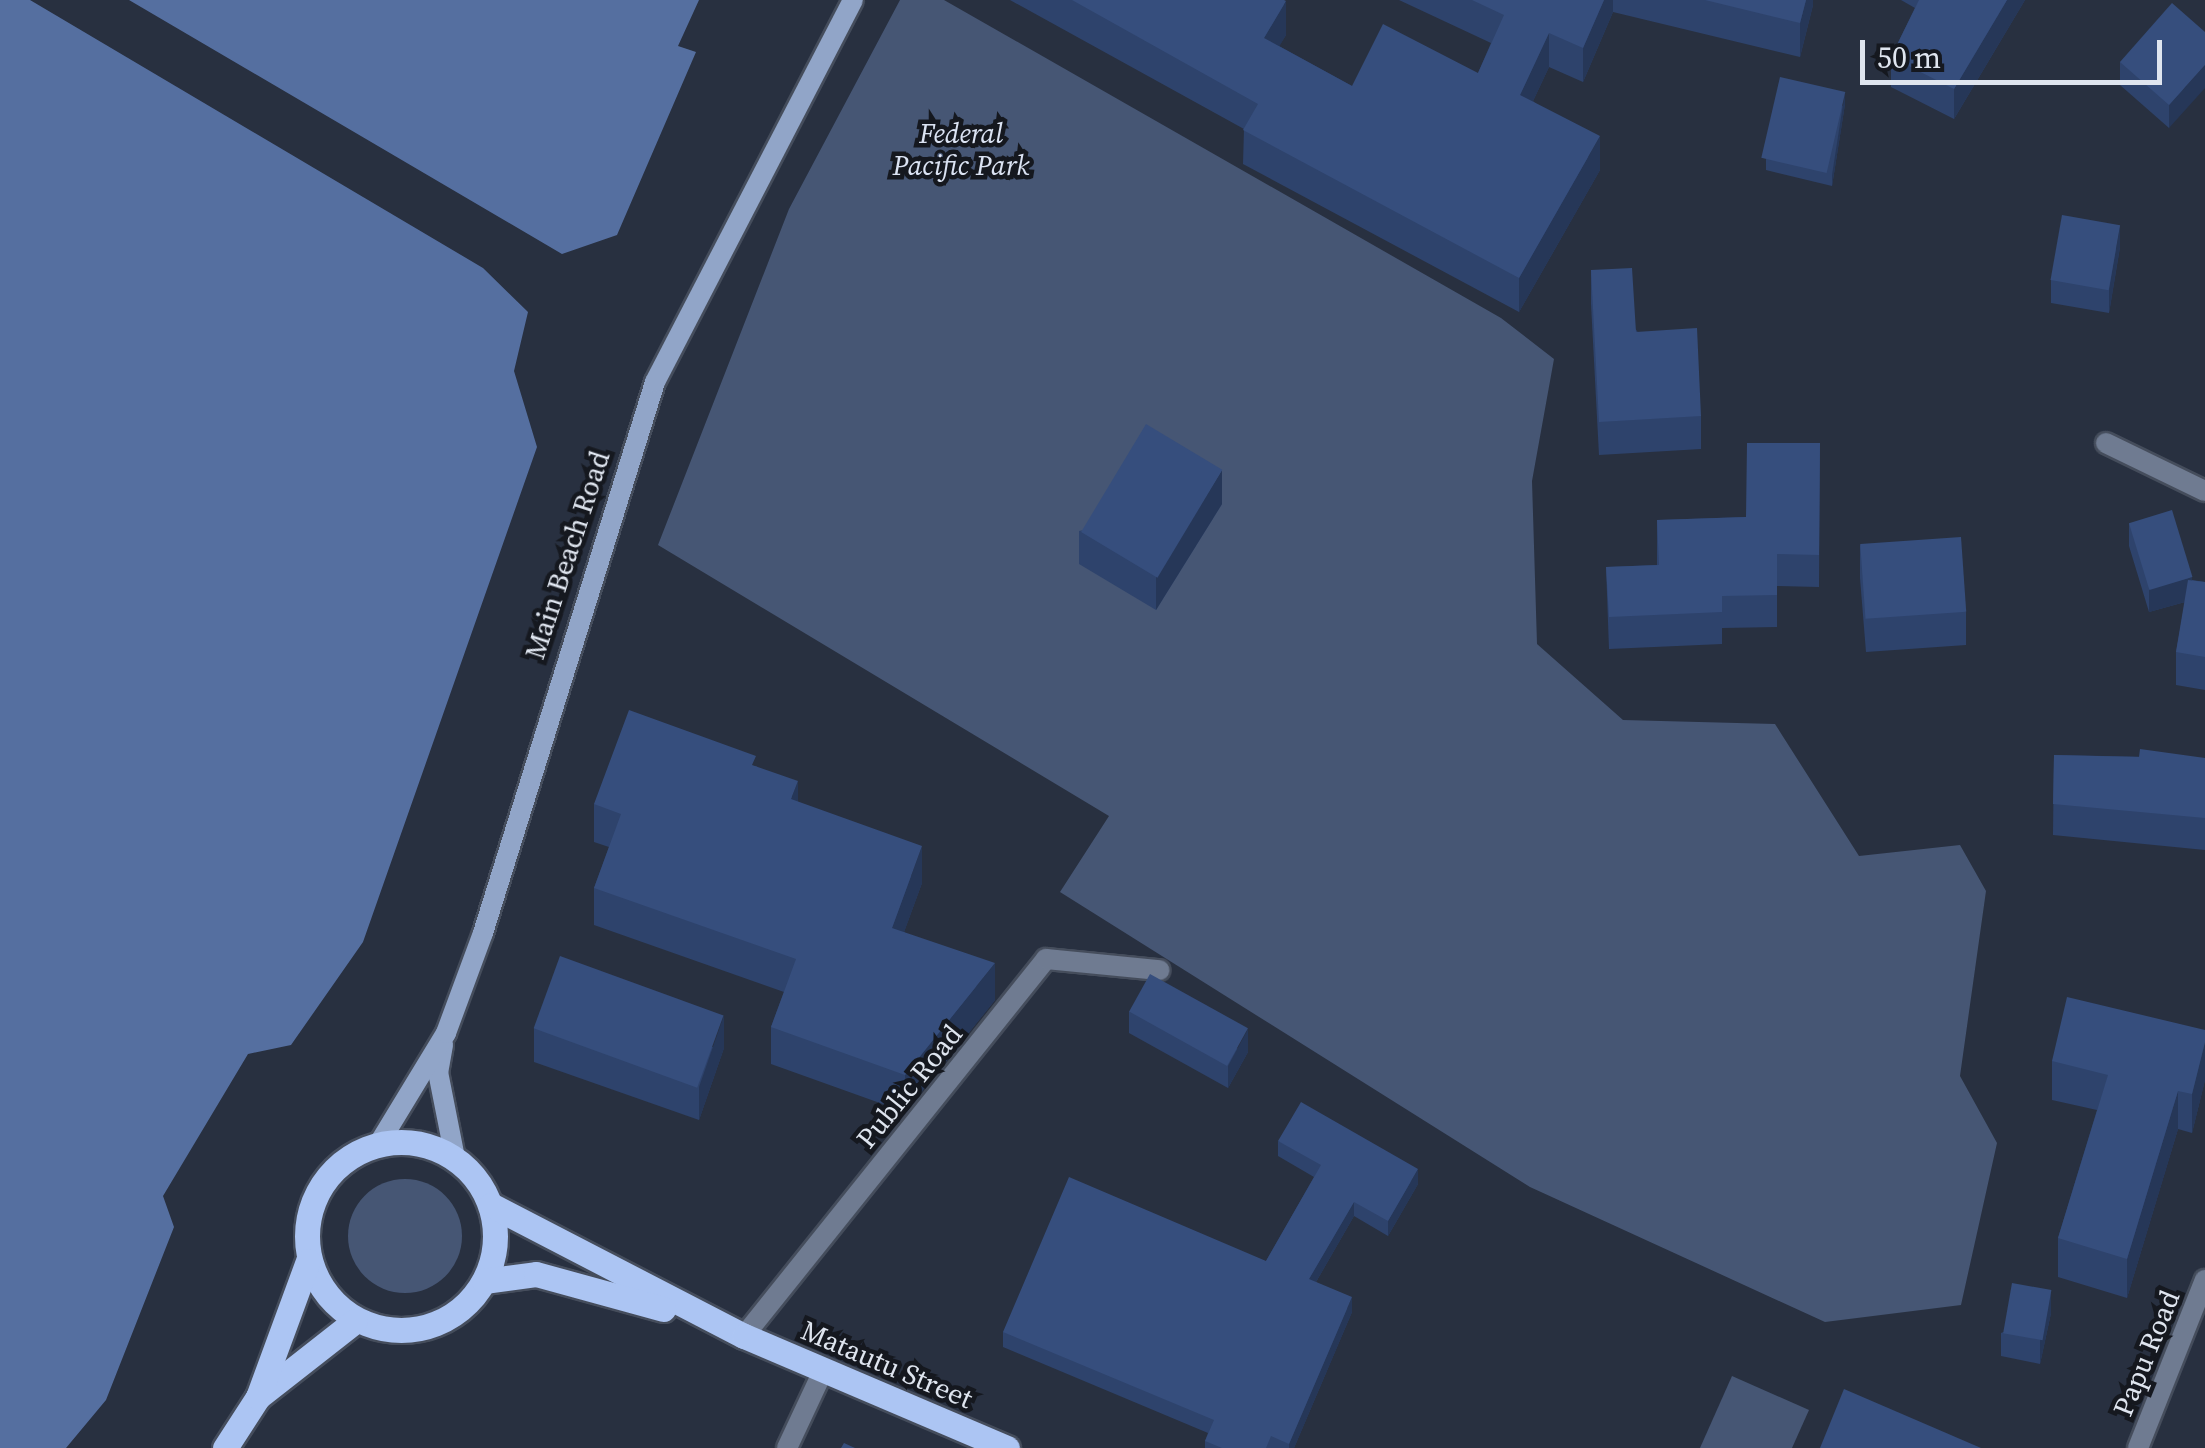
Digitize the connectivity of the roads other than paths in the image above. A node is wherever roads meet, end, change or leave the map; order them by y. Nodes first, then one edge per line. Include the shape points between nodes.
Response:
1 (853, 0) edge
2 (2106, 443) dead end
3 (2205, 491) edge
4 (1159, 970) dead end
5 (446, 1034) junction
6 (378, 1145) junction
7 (455, 1158) junction
8 (491, 1205) junction
9 (308, 1261) junction
10 (2205, 1280) edge
11 (484, 1281) junction
12 (355, 1321) junction
13 (744, 1336) junction
14 (823, 1372) junction
15 (258, 1397) junction
16 (225, 1448) edge
17 (787, 1448) edge
18 (1006, 1448) edge
19 (2138, 1448) edge

1 - 5 main road, Main Beach Road via 655,382
2 - 3 street
4 - 13 street, Public Road via 1046,959
5 - 6 main road, Main Beach Road
5 - 7 main road via 438,1072
6 - 7 main road via 404,1142
6 - 9 main road via 353,1154 317,1192
7 - 8 main road
8 - 11 main road via 496,1236
8 - 13 main road, Matautu Street
9 - 12 main road
9 - 15 main road
10 - 19 street, Papu Road
11 - 12 main road via 451,1317 422,1329
11 - 13 main road, Matautu Street via 536,1274 594,1284
12 - 15 main road
13 - 14 main road, Matautu Street
14 - 17 street
14 - 18 main road, Matautu Street
15 - 16 main road

